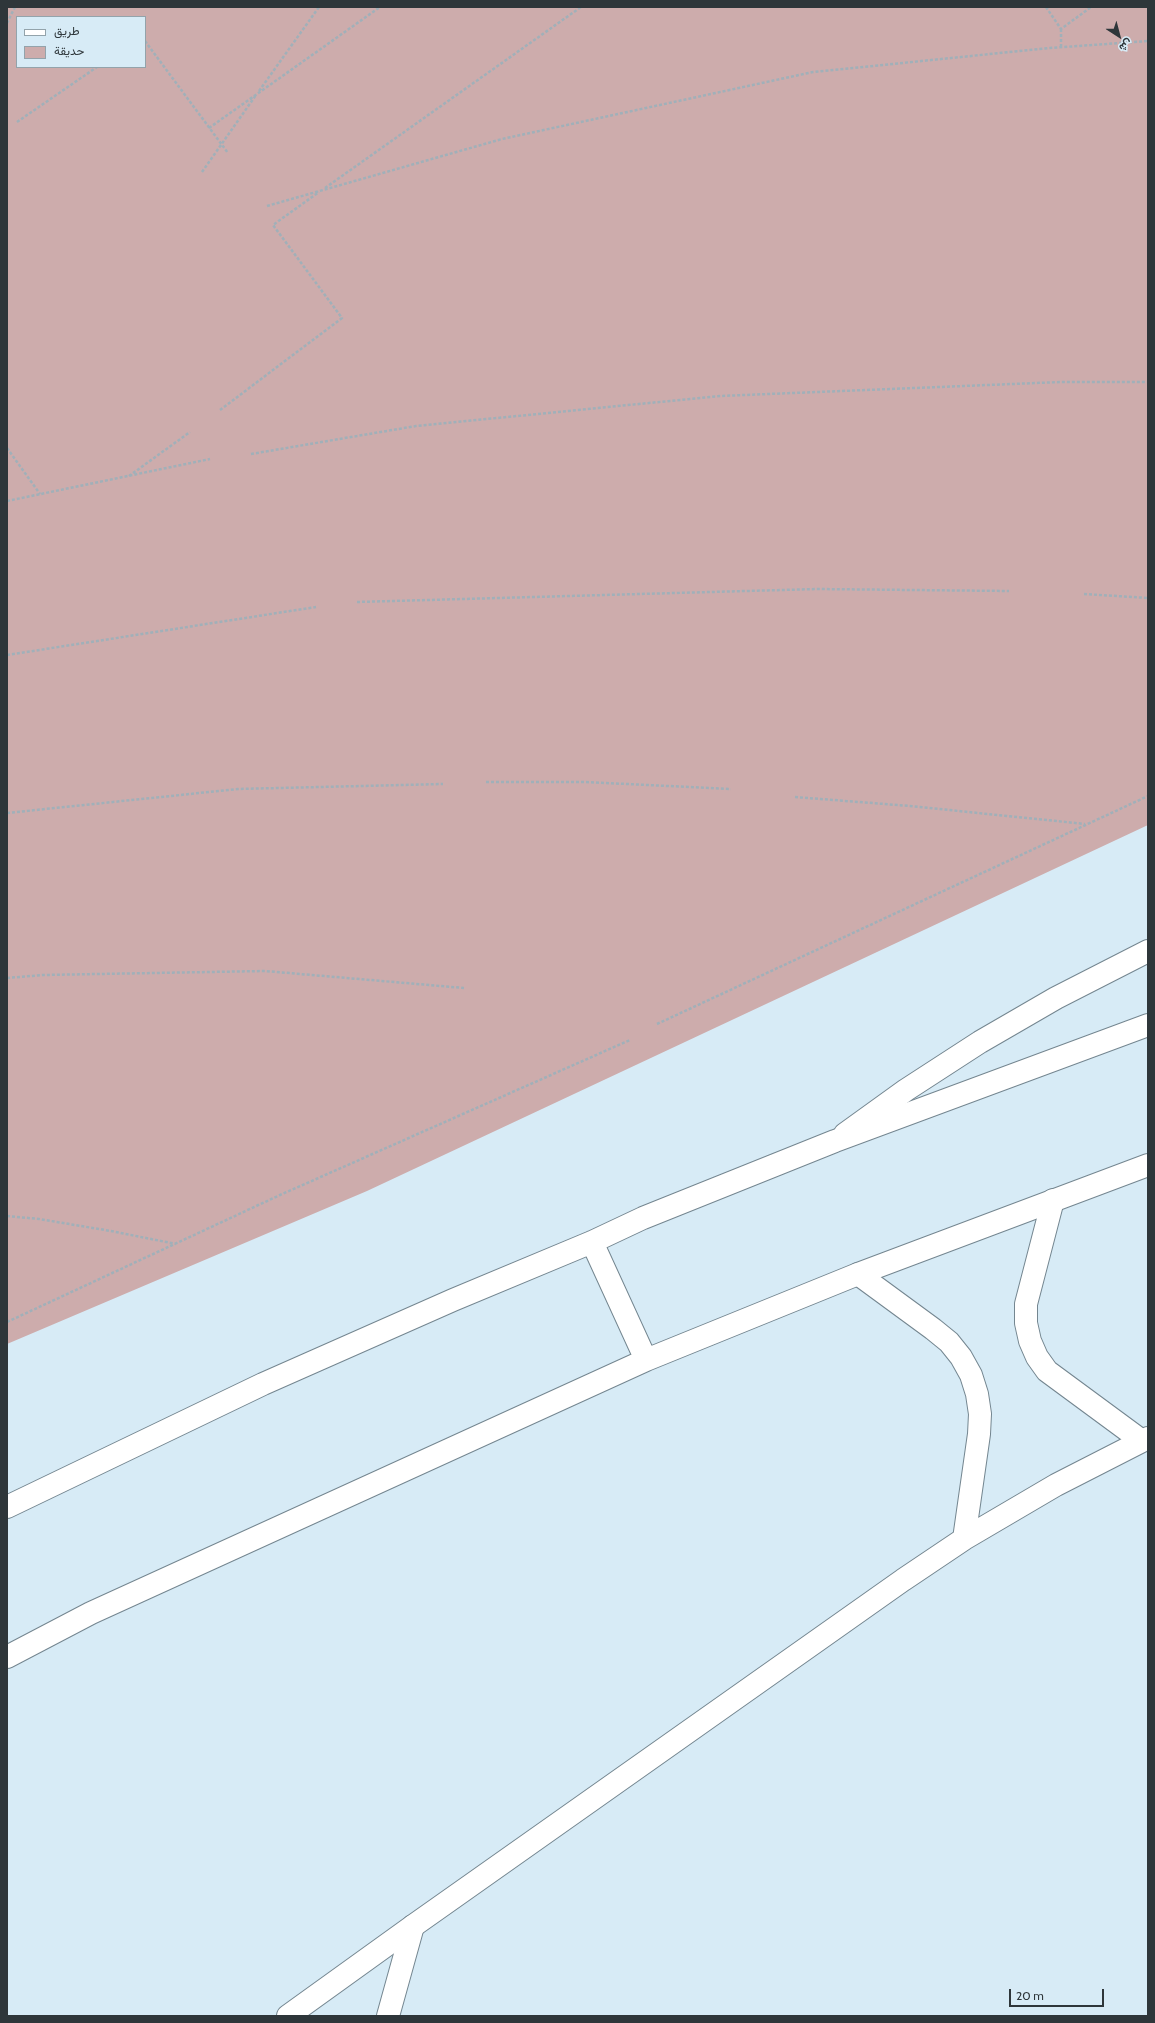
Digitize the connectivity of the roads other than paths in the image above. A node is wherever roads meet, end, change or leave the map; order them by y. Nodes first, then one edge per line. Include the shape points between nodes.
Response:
1 (1148, 951) edge
2 (1148, 1025) edge
3 (835, 1141) junction
4 (1148, 1165) edge
5 (1053, 1200) junction
6 (592, 1242) junction
7 (858, 1274) junction
8 (646, 1360) junction
9 (1145, 1439) edge
10 (7, 1507) edge
11 (964, 1539) junction
12 (7, 1657) edge
13 (413, 1926) junction
14 (288, 2016) edge
15 (388, 2016) edge

1 - 3 main road via 1056,998 980,1042 906,1090
2 - 3 main road
3 - 6 main road via 643,1218
4 - 5 main road
5 - 7 main road
5 - 9 main road via 1026,1304 1026,1323 1030,1341 1047,1371
6 - 8 main road
6 - 10 main road via 452,1300 264,1384
7 - 8 main road
7 - 11 main road via 949,1342 971,1375 977,1394 980,1427
8 - 12 main road via 91,1613
9 - 11 main road via 1056,1485
11 - 13 main road
13 - 14 main road
13 - 15 main road

